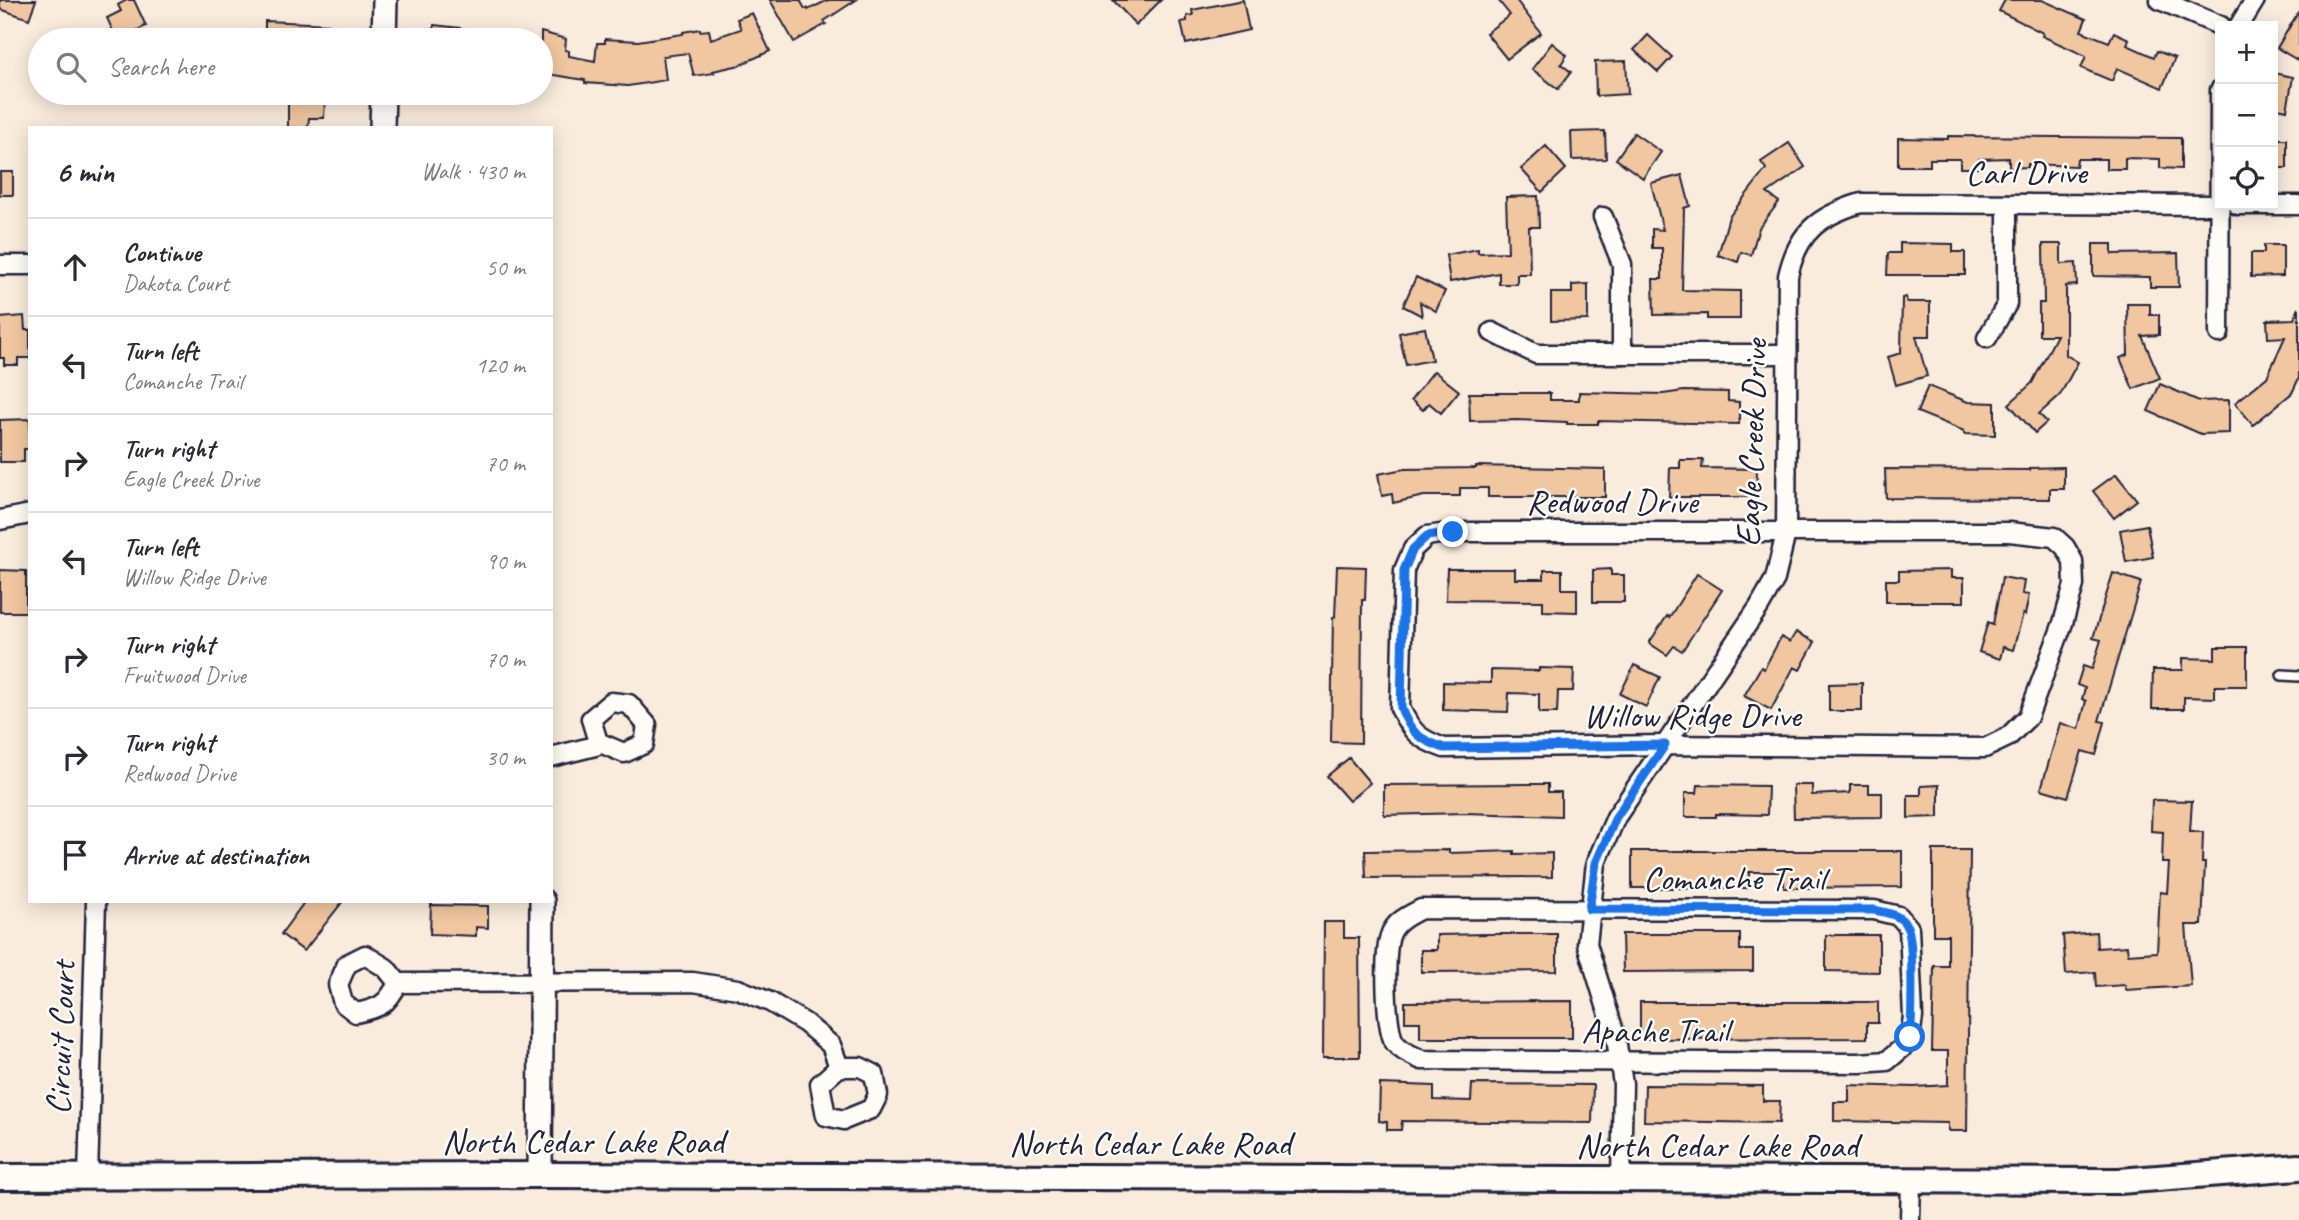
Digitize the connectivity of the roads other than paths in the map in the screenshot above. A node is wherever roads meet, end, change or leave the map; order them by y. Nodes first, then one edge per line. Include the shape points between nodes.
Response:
1 (385, 0) edge
2 (2160, 0) edge
3 (2255, 0) edge
4 (2242, 21) edge
5 (2215, 23) edge
6 (384, 28) edge
7 (383, 105) edge
8 (382, 126) edge
9 (2007, 204) junction
10 (2215, 205) edge
11 (2278, 205) edge
12 (2299, 205) edge
13 (2219, 210) edge
14 (1832, 212) joint
15 (1603, 217) dead end
16 (0, 265) edge
17 (28, 265) edge
18 (1492, 332) dead end
19 (2218, 333) dead end
20 (1987, 338) dead end
21 (1622, 354) junction
22 (1786, 354) junction
23 (28, 514) edge
24 (0, 520) edge
25 (1786, 533) junction
26 (2282, 675) dead end
27 (2299, 676) edge
28 (1408, 724) joint
29 (598, 742) dead end
30 (1665, 745) junction
31 (1985, 748) joint
32 (553, 756) edge
33 (96, 903) edge
34 (542, 903) edge
35 (1589, 909) junction
36 (541, 982) junction
37 (398, 984) dead end
38 (1901, 1049) joint
39 (1405, 1052) joint
40 (1619, 1061) junction
41 (839, 1067) dead end
42 (2299, 1167) edge
43 (540, 1175) junction
44 (0, 1177) edge
45 (88, 1177) junction
46 (1621, 1181) junction
47 (1910, 1181) junction
48 (1910, 1220) edge

1 - 6 street
2 - 5 street
3 - 4 street
7 - 8 street
9 - 10 street, Carl Drive
9 - 14 street, Carl Drive via 1861,203
9 - 20 street via 2007,304
11 - 12 street
13 - 19 street
14 - 22 street, Eagle Creek Drive via 1809,230 1793,254 1787,275
15 - 21 street via 1622,264
16 - 17 street
18 - 21 street via 1536,354
21 - 22 street
22 - 25 street, Eagle Creek Drive
23 - 24 street
25 - 28 street, Redwood Drive via 1453,532 1427,536 1413,549 1404,570 1401,708
25 - 30 street, Eagle Creek Drive via 1770,588
25 - 31 street, Redwood Drive via 2009,532 2054,537 2065,547 2073,561 2074,584 2028,717 2008,737
26 - 27 lane
28 - 30 street, Willow Ridge Drive via 1421,740 1444,748
29 - 32 street
30 - 31 street, Willow Ridge Drive
30 - 35 street, Eagle Creek Drive via 1616,817 1596,863
33 - 45 street, Circuit Court
34 - 36 street
35 - 38 street, Comanche Trail via 1874,910 1899,916 1909,928 1913,1017 1910,1037
35 - 39 street, Comanche Trail via 1421,909 1403,918 1390,934 1388,1028
35 - 40 street, Eagle Creek Drive via 1587,944
36 - 37 street
36 - 41 street via 693,982 738,989 805,1023 831,1045
36 - 43 street
38 - 40 street, Apache Trail via 1887,1061 1860,1063
39 - 40 street, Apache Trail via 1422,1059
40 - 46 street, Eagle Creek Drive via 1623,1084
42 - 47 main road, North Cedar Lake Road via 2119,1181
43 - 45 main road, North Cedar Lake Road
43 - 46 main road, North Cedar Lake Road
44 - 45 main road, North Cedar Lake Road
46 - 47 main road, North Cedar Lake Road
47 - 48 street

